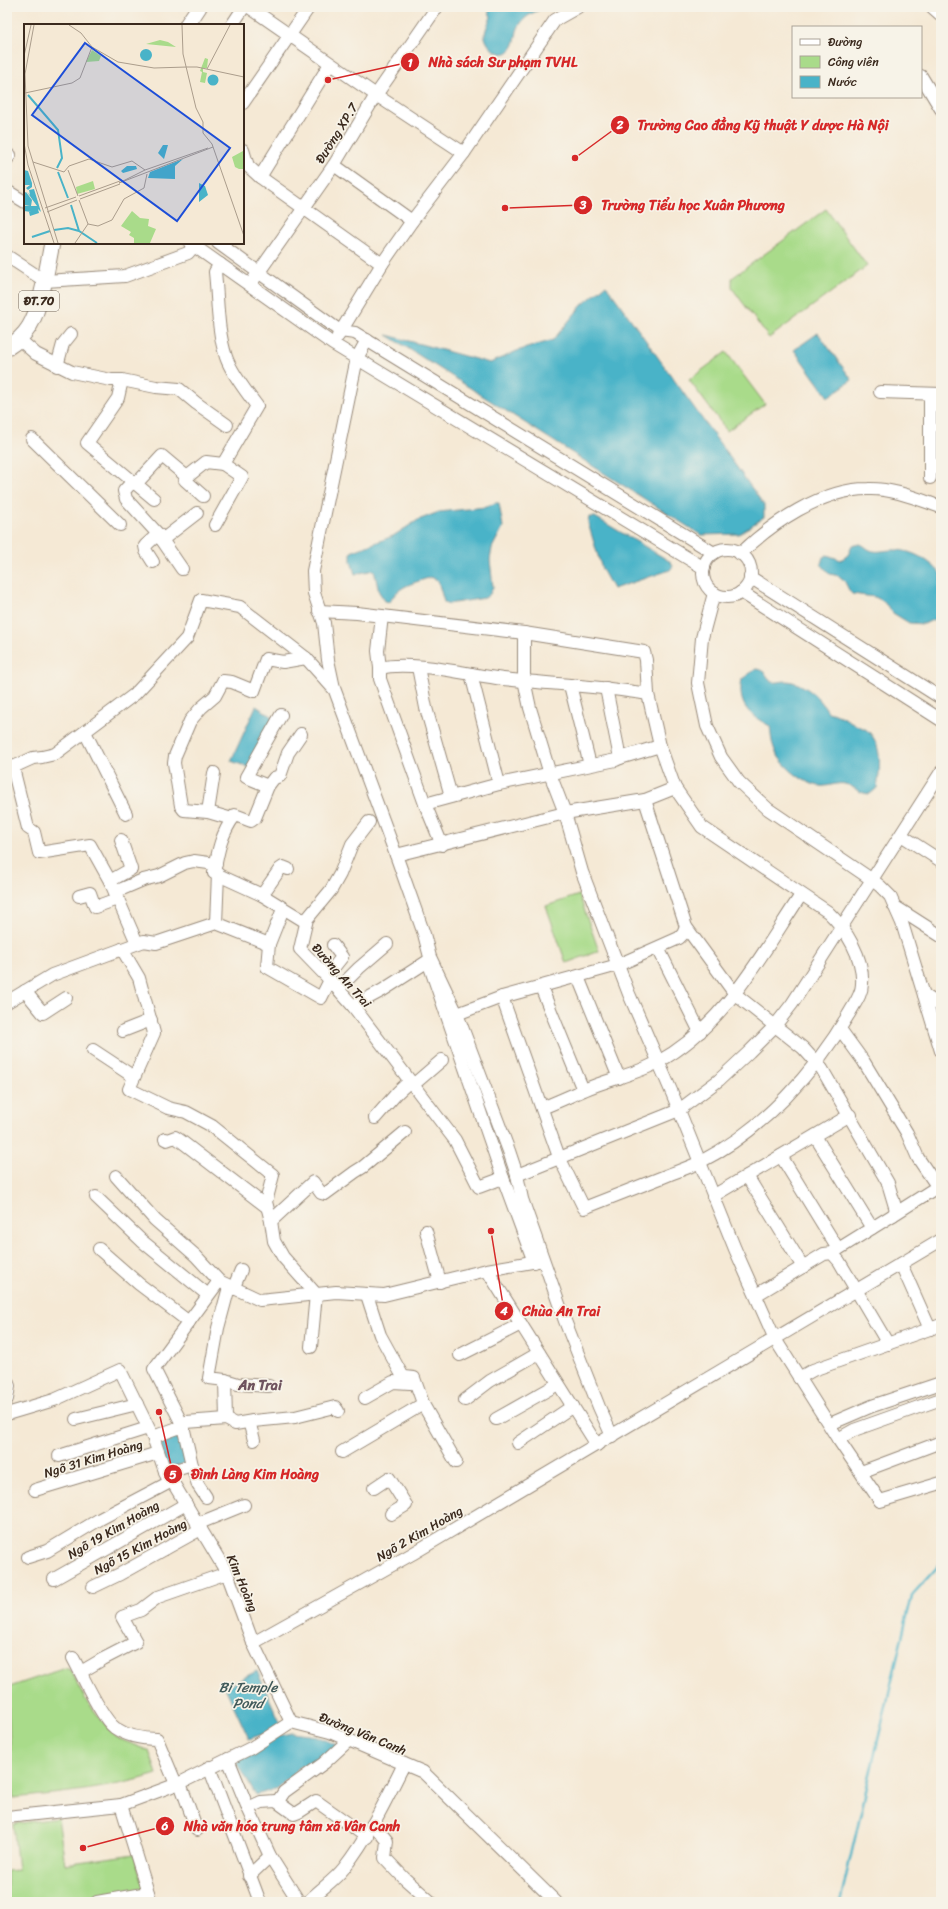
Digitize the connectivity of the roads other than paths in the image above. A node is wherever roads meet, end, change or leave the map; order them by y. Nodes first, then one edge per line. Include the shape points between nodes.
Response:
1 (199, 7) edge
2 (244, 7) edge
3 (249, 7) edge
4 (309, 7) edge
5 (437, 7) edge
6 (578, 7) edge
7 (932, 7) edge
8 (941, 15) edge
9 (188, 24) edge
10 (233, 24) edge
11 (289, 35) junction
12 (330, 64) junction
13 (922, 78) edge
14 (376, 95) junction
15 (244, 102) edge
16 (941, 109) edge
17 (244, 153) edge
18 (464, 153) junction
19 (334, 165) junction
20 (260, 177) junction
21 (7, 191) edge
22 (24, 201) edge
23 (303, 208) junction
24 (412, 221) junction
25 (52, 244) edge
26 (219, 244) edge
27 (191, 247) edge
28 (7, 256) edge
29 (220, 264) junction
30 (382, 264) junction
31 (258, 272) junction
32 (45, 281) junction
33 (250, 285) junction
34 (340, 331) junction
35 (71, 334) dead end
36 (19, 338) junction
37 (367, 340) junction
38 (333, 344) junction
39 (7, 348) edge
40 (357, 358) junction
41 (57, 366) junction
42 (122, 380) junction
43 (880, 392) dead end
44 (936, 394) edge
45 (227, 425) dead end
46 (32, 438) dead end
47 (223, 464) junction
48 (187, 477) junction
49 (930, 478) dead end
50 (135, 483) junction
51 (203, 496) dead end
52 (154, 499) dead end
53 (941, 507) edge
54 (197, 513) dead end
55 (120, 525) dead end
56 (215, 525) dead end
57 (160, 537) junction
58 (714, 553) junction
59 (740, 554) junction
60 (153, 562) dead end
61 (704, 568) junction
62 (182, 569) dead end
63 (750, 577) junction
64 (741, 592) junction
65 (714, 593) junction
66 (319, 611) junction
67 (382, 616) junction
68 (524, 633) junction
69 (306, 658) junction
70 (418, 667) junction
71 (380, 668) junction
72 (471, 674) junction
73 (524, 680) junction
74 (570, 685) junction
75 (334, 688) junction
76 (606, 688) junction
77 (648, 694) junction
78 (941, 698) edge
79 (281, 715) dead end
80 (941, 720) edge
81 (85, 732) junction
82 (301, 734) dead end
83 (660, 746) junction
84 (620, 758) junction
85 (590, 765) junction
86 (9, 766) edge
87 (941, 772) edge
88 (214, 773) dead end
89 (550, 774) junction
90 (499, 784) junction
91 (268, 786) junction
92 (675, 788) junction
93 (451, 796) junction
94 (645, 800) junction
95 (425, 804) junction
96 (208, 812) junction
97 (565, 813) junction
98 (126, 814) dead end
99 (232, 819) junction
100 (369, 822) dead end
101 (901, 835) junction
102 (121, 840) dead end
103 (442, 845) junction
104 (396, 855) junction
105 (941, 861) edge
106 (217, 869) junction
107 (288, 869) dead end
108 (871, 879) junction
109 (114, 891) junction
110 (262, 895) junction
111 (801, 895) junction
112 (79, 896) dead end
113 (894, 906) junction
114 (283, 909) junction
115 (306, 922) junction
116 (216, 923) junction
117 (841, 926) junction
118 (686, 927) junction
119 (941, 936) edge
120 (137, 943) junction
121 (269, 944) junction
122 (386, 944) dead end
123 (333, 945) dead end
124 (658, 948) junction
125 (122, 949) junction
126 (618, 965) junction
127 (578, 977) junction
128 (332, 982) junction
129 (541, 987) junction
130 (25, 991) junction
131 (735, 994) junction
132 (924, 994) junction
133 (502, 997) junction
134 (66, 998) dead end
135 (7, 1002) edge
136 (352, 1006) junction
137 (941, 1006) edge
138 (457, 1014) junction
139 (151, 1020) junction
140 (774, 1026) junction
141 (840, 1029) junction
142 (123, 1031) dead end
143 (700, 1032) junction
144 (93, 1050) dead end
145 (941, 1052) edge
146 (442, 1060) dead end
147 (658, 1062) junction
148 (816, 1062) junction
149 (134, 1077) junction
150 (619, 1078) junction
151 (412, 1083) junction
152 (583, 1090) junction
153 (542, 1108) junction
154 (679, 1110) junction
155 (850, 1115) junction
156 (375, 1118) dead end
157 (406, 1132) dead end
158 (815, 1136) junction
159 (165, 1140) dead end
160 (781, 1156) junction
161 (559, 1157) junction
162 (700, 1162) junction
163 (517, 1175) junction
164 (116, 1176) dead end
165 (747, 1176) junction
166 (503, 1178) junction
167 (939, 1189) edge
168 (713, 1196) junction
169 (96, 1197) dead end
170 (267, 1206) junction
171 (893, 1215) junction
172 (271, 1221) junction
173 (872, 1228) junction
174 (426, 1230) dead end
175 (940, 1242) edge
176 (99, 1249) dead end
177 (835, 1251) junction
178 (539, 1261) junction
179 (901, 1264) junction
180 (803, 1267) junction
181 (241, 1270) dead end
182 (487, 1270) junction
183 (440, 1282) junction
184 (227, 1286) junction
185 (857, 1290) junction
186 (208, 1294) junction
187 (316, 1294) junction
188 (367, 1295) junction
189 (756, 1295) junction
190 (189, 1322) junction
191 (521, 1324) junction
192 (935, 1327) edge
193 (775, 1339) junction
194 (888, 1344) junction
195 (311, 1347) dead end
196 (539, 1353) junction
197 (460, 1355) dead end
198 (799, 1378) junction
199 (225, 1380) junction
200 (415, 1380) junction
201 (7, 1381) edge
202 (941, 1383) edge
203 (558, 1384) junction
204 (269, 1386) dead end
205 (365, 1398) dead end
206 (7, 1399) edge
207 (941, 1399) edge
208 (465, 1400) dead end
209 (137, 1404) junction
210 (423, 1404) junction
211 (573, 1406) junction
212 (338, 1411) dead end
213 (7, 1414) edge
214 (226, 1418) junction
215 (496, 1419) dead end
216 (76, 1420) dead end
217 (253, 1421) junction
218 (830, 1424) junction
219 (182, 1426) junction
220 (151, 1433) junction
221 (612, 1436) junction
222 (838, 1439) junction
223 (254, 1440) dead end
224 (941, 1442) edge
225 (518, 1443) dead end
226 (597, 1445) junction
227 (342, 1452) dead end
228 (158, 1453) junction
229 (59, 1456) dead end
230 (456, 1462) dead end
231 (192, 1464) junction
232 (861, 1472) junction
233 (169, 1477) junction
234 (941, 1483) edge
235 (374, 1488) dead end
236 (35, 1490) dead end
237 (206, 1497) dead end
238 (186, 1504) junction
239 (244, 1505) dead end
240 (391, 1514) dead end
241 (199, 1526) junction
242 (28, 1557) dead end
243 (227, 1573) junction
244 (54, 1579) dead end
245 (93, 1587) dead end
246 (253, 1643) junction
247 (73, 1658) dead end
248 (81, 1672) junction
249 (291, 1722) junction
250 (349, 1740) junction
251 (228, 1759) junction
252 (404, 1764) junction
253 (209, 1767) junction
254 (178, 1784) junction
255 (278, 1801) junction
256 (121, 1805) junction
257 (248, 1808) junction
258 (7, 1817) edge
259 (373, 1824) junction
260 (198, 1830) dead end
261 (367, 1837) junction
262 (270, 1856) junction
263 (249, 1876) junction
264 (150, 1897) edge
265 (97, 1902) edge
266 (260, 1902) edge
267 (299, 1902) edge
268 (308, 1902) edge
269 (431, 1902) edge
270 (556, 1902) edge

1 - 9 main road
2 - 10 street
3 - 11 street
4 - 11 street
5 - 14 street, Đường XP.7
6 - 18 street via 555,20
7 - 8 street
11 - 12 street
11 - 15 street
12 - 14 street
12 - 20 street
13 - 16 street
14 - 18 street
14 - 19 street, Đường XP.7
17 - 20 street via 248,166
18 - 24 street
19 - 23 street, Đường XP.7
19 - 24 street
20 - 23 street
21 - 22 street
23 - 30 street
23 - 31 street, Đường XP.7
24 - 30 street
25 - 32 main road, ĐT.70
26 - 31 street
27 - 29 street
27 - 32 street via 125,276
28 - 32 street
29 - 33 street
29 - 47 street via 215,272 221,335 226,357 257,406
30 - 34 street
31 - 33 street, Đường XP.7
31 - 34 street
32 - 36 main road, ĐT.70 via 29,327
33 - 38 street
34 - 37 street via 355,333
34 - 38 street
35 - 41 street via 63,344
36 - 39 main road, ĐT.70
36 - 41 street via 36,354
37 - 40 street
37 - 58 street
38 - 40 street
40 - 61 street
40 - 66 street via 313,571 314,593
41 - 42 street via 72,372
42 - 45 street via 179,389
42 - 50 street via 118,398 87,443
43 - 44 street
44 - 49 street
46 - 55 street
47 - 48 street via 206,462
47 - 56 street via 242,477
48 - 50 street via 162,456
48 - 51 street via 185,480
50 - 52 street
50 - 57 street via 124,490 126,499
53 - 59 street via 892,492 856,490 830,497 792,514 769,528
54 - 57 street
57 - 60 street via 146,546 146,551
57 - 62 street
58 - 59 street via 729,549
58 - 61 street via 708,558
59 - 63 street via 748,562
61 - 65 street via 704,581
63 - 64 street via 748,585
63 - 78 street
64 - 65 street via 729,597
64 - 80 street
65 - 108 street via 702,638 698,683 704,715 721,757 739,782 768,809
66 - 67 street
66 - 75 street via 324,623
67 - 68 street
67 - 71 street via 378,651
68 - 73 street
68 - 77 street via 644,652
69 - 75 street
69 - 81 street via 240,607 201,600 187,638 182,644 135,694
69 - 96 street via 283,662 266,659 254,691 223,681 215,696 190,721 174,763 180,806 184,810
70 - 71 street via 390,665
70 - 72 street
70 - 93 street via 426,708
71 - 95 street via 380,679
72 - 73 street
72 - 90 street
73 - 74 street
73 - 89 street
74 - 76 street
74 - 85 street
75 - 104 street
76 - 77 street
76 - 84 street
77 - 83 street
79 - 91 street via 246,777
81 - 86 street via 55,754
81 - 98 street
82 - 91 street via 288,753 280,776 274,778
83 - 84 street
83 - 92 street
84 - 85 street
85 - 89 street
86 - 109 street via 14,772 28,828 34,832 39,853 90,845
87 - 101 street
88 - 96 street
89 - 90 street
89 - 97 street
90 - 93 street
91 - 99 street via 255,818 251,821 235,815
92 - 94 street
92 - 111 street via 705,830
93 - 95 street
94 - 97 street
94 - 118 street
95 - 103 street
96 - 99 street
97 - 103 street
97 - 126 street via 582,872
99 - 106 street via 220,840
100 - 115 street via 352,844 331,890
101 - 105 street
101 - 108 street
102 - 109 street via 131,869
103 - 104 street
104 - 138 street via 432,963
106 - 109 street via 194,861
106 - 110 street
106 - 116 street
107 - 110 street via 280,868
108 - 113 street via 890,896
108 - 117 street
109 - 112 street via 95,907 90,893
109 - 120 street
110 - 114 street
111 - 117 street via 828,912
111 - 131 street
113 - 119 street
113 - 132 street via 902,923
114 - 115 street
114 - 121 street
115 - 128 street, Đường An Trai via 300,949
116 - 120 street via 156,943
116 - 121 street
117 - 140 street via 792,1004
117 - 141 street via 854,951 862,984 858,999
118 - 124 street via 679,938
118 - 131 street
120 - 125 street
121 - 128 street via 267,968 321,998
122 - 128 street via 359,968
123 - 128 street via 342,957
124 - 126 street
124 - 143 street
125 - 130 street via 52,975
125 - 139 street via 139,978
126 - 127 street
126 - 147 street
127 - 129 street
127 - 150 street
128 - 136 street, Đường An Trai
129 - 133 street
129 - 152 street
130 - 134 street via 43,1013
130 - 135 street
131 - 140 street
131 - 143 street
132 - 137 street
132 - 145 street
133 - 138 street
133 - 153 street
136 - 151 street, Đường An Trai
136 - 166 street via 383,990 428,960
138 - 163 street
139 - 142 street
139 - 149 street via 154,1033
140 - 148 street via 803,1048
140 - 154 street via 750,1052
141 - 148 street
141 - 167 street via 864,1062 907,1133 918,1158
143 - 147 street
144 - 149 street
146 - 151 street
147 - 150 street
147 - 154 street
148 - 155 street
148 - 162 street via 760,1121
149 - 170 street via 129,1089 168,1108 186,1112 212,1126 273,1175
150 - 152 street
151 - 156 street via 398,1092
151 - 166 street, Đường An Trai via 455,1140 479,1187
152 - 153 street
153 - 161 street
154 - 161 street
154 - 162 street
155 - 158 street
155 - 171 street via 888,1183 895,1203 896,1210
157 - 172 street via 325,1194 321,1193 313,1182
158 - 160 street
158 - 173 street
159 - 170 street via 175,1137
160 - 165 street
160 - 177 street
161 - 162 street via 584,1208
161 - 163 street
162 - 168 street
163 - 178 street
164 - 184 street via 155,1220
165 - 168 street
165 - 180 street
166 - 178 street
167 - 171 street
168 - 189 street
169 - 186 street via 142,1241
170 - 172 street
171 - 173 street
172 - 187 street via 274,1241 283,1257
173 - 177 street
174 - 183 street
175 - 179 street, Ngõ 2 Kim Hoàng
176 - 190 street
177 - 180 street via 824,1254
177 - 185 street
178 - 182 street
178 - 221 street
179 - 185 street, Ngõ 2 Kim Hoàng
179 - 192 street
180 - 189 street
181 - 184 street
182 - 183 street
182 - 191 street
183 - 188 street via 384,1296
184 - 186 street
184 - 187 street via 260,1300
184 - 199 street via 210,1378
185 - 193 street, Ngõ 2 Kim Hoàng
185 - 194 street
186 - 190 street
187 - 188 street via 336,1292
187 - 195 street
188 - 200 street via 380,1335 402,1375
189 - 193 street
190 - 219 street via 154,1369
191 - 196 street
191 - 197 street
192 - 194 street
193 - 198 street
193 - 221 street, Ngõ 2 Kim Hoàng
194 - 198 street via 813,1370
196 - 203 street
196 - 208 street
198 - 218 street
199 - 204 street via 238,1384
199 - 214 street
200 - 205 street via 410,1383 393,1382
200 - 210 street
201 - 206 street
202 - 218 street via 872,1406
203 - 211 street
203 - 215 street
207 - 222 street via 854,1430
209 - 213 street, Kim Hoàng via 120,1370 54,1400
209 - 216 street
209 - 220 street, Kim Hoàng
210 - 227 street
210 - 230 street
211 - 225 street
211 - 226 street
212 - 217 street via 335,1407 295,1416
214 - 217 street via 235,1424
214 - 219 street via 186,1422
217 - 223 street via 250,1425
218 - 222 street
219 - 220 street
219 - 231 street
220 - 228 street, Kim Hoàng
220 - 229 street
221 - 226 street, Ngõ 2 Kim Hoàng
222 - 232 street
224 - 232 street
226 - 246 street, Ngõ 2 Kim Hoàng via 412,1554
228 - 233 street, Kim Hoàng
228 - 236 street, Ngõ 31 Kim Hoàng
231 - 233 street
231 - 237 street via 198,1484
232 - 234 street via 880,1501
233 - 238 street, Kim Hoàng
233 - 242 street via 47,1551
235 - 240 street via 389,1478 406,1505
238 - 241 street, Kim Hoàng
238 - 244 street, Ngõ 19 Kim Hoàng
239 - 241 street, Ngõ 15 Kim Hoàng
241 - 243 street, Kim Hoàng
241 - 245 street, Ngõ 15 Kim Hoàng
243 - 246 street, Kim Hoàng
243 - 248 street via 158,1597 141,1610 122,1617 136,1642
246 - 249 street, Kim Hoàng
247 - 248 street
248 - 254 street via 114,1727 141,1738 157,1739
249 - 250 street, Đường Vân Canh via 330,1732
249 - 251 street via 251,1748
250 - 252 street, Đường Vân Canh
250 - 255 street via 324,1763 284,1792
251 - 253 street
251 - 257 street
252 - 259 street
252 - 270 street, Đường Vân Canh via 423,1772
253 - 254 street
253 - 263 street
254 - 256 street
254 - 260 street
255 - 257 street via 261,1802
255 - 261 street via 294,1814 316,1801
256 - 258 street
256 - 264 street
257 - 262 street
259 - 261 street
259 - 269 street via 387,1841 385,1858
261 - 268 street via 343,1870
262 - 263 street
262 - 267 street
263 - 266 street
264 - 265 street

